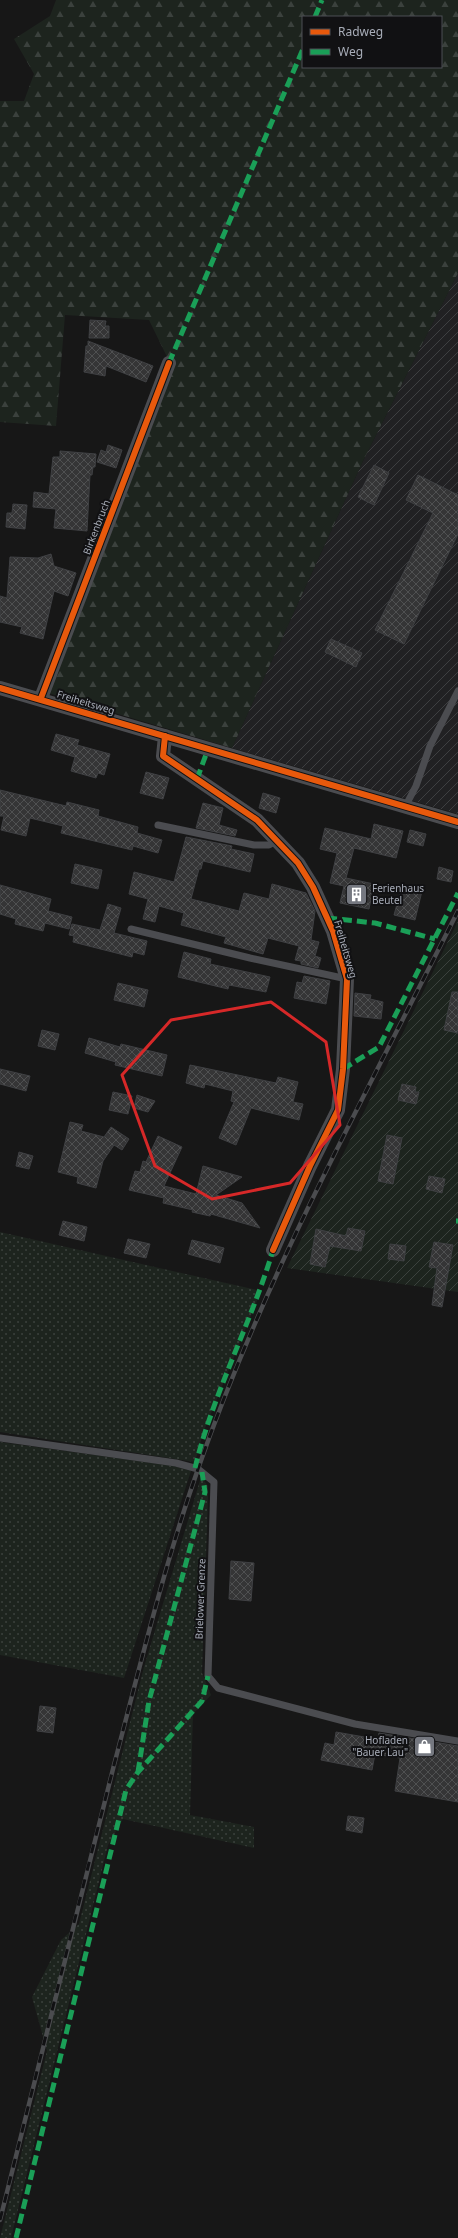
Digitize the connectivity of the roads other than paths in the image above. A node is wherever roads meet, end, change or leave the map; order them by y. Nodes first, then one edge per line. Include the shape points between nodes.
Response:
1 (169, 364) dead end
2 (0, 688) edge
3 (458, 691) edge
4 (41, 698) junction
5 (165, 736) junction
6 (405, 807) junction
7 (458, 822) edge
8 (158, 825) dead end
9 (278, 840) junction
10 (131, 929) dead end
11 (347, 979) junction
12 (273, 1250) dead end
13 (0, 1438) edge
14 (458, 1741) edge

1 - 4 street, Birkenbruch
2 - 4 street, Freiheitsweg
3 - 6 lane via 430,746 416,786
4 - 5 street, Freiheitsweg
5 - 6 street, Freiheitsweg
5 - 9 street, Freiheitsweg via 163,756 257,820
6 - 7 street, Freiheitsweg
8 - 9 lane via 254,846 269,845
9 - 11 street, Freiheitsweg via 298,863 313,887 333,932
10 - 11 lane
11 - 12 street, Freiheitsweg via 343,1069 338,1110
13 - 14 lane, Brielower Grenze via 176,1463 195,1468 214,1482 208,1676 218,1688 355,1724

